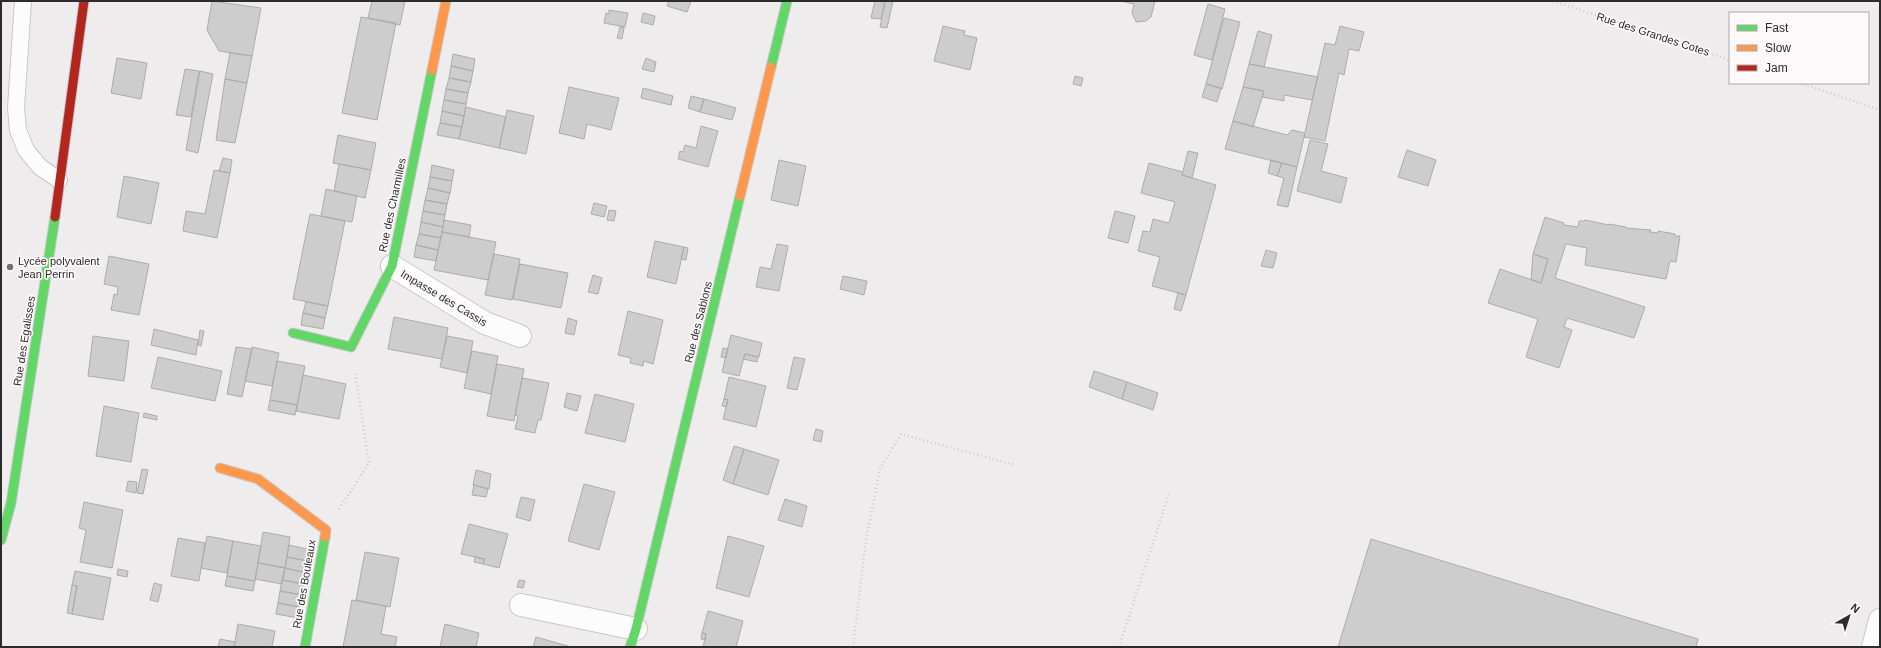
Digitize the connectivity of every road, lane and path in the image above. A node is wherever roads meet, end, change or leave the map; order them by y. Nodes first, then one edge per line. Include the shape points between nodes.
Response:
1 (23, 1) edge
2 (84, 1) edge
3 (446, 1) edge
4 (787, 1) edge
5 (1554, 1) edge
6 (1729, 60) edge
7 (1803, 84) edge
8 (1880, 110) edge
9 (59, 180) junction
10 (392, 266) junction
11 (292, 333) dead end
12 (520, 336) dead end
13 (351, 347) junction
14 (1015, 465) dead end
15 (220, 468) dead end
16 (1169, 494) dead end
17 (326, 530) junction
18 (1, 540) edge
19 (521, 605) dead end
20 (1880, 620) edge
21 (633, 638) edge
22 (306, 647) edge
23 (853, 647) edge
24 (1119, 647) edge
25 (1873, 647) edge

1 - 9 lane via 16,108 18,130 26,150 40,167
2 - 9 street, Rue des Egalisses
3 - 10 street, Rue des Charmilles
4 - 21 street, Rue des Sablons
5 - 6 path, Rue des Grandes Cotes
7 - 8 path
9 - 18 street, Rue des Egalisses via 11,503
10 - 12 street, Impasse des Cassis via 485,323
10 - 13 street, Rue des Charmilles
11 - 13 street
13 - 17 path via 369,463
14 - 23 path via 901,434 880,469 866,540
15 - 17 street, Rue des Bouleaux via 258,479
16 - 24 path
17 - 22 street, Rue des Bouleaux
19 - 21 street
20 - 25 street

